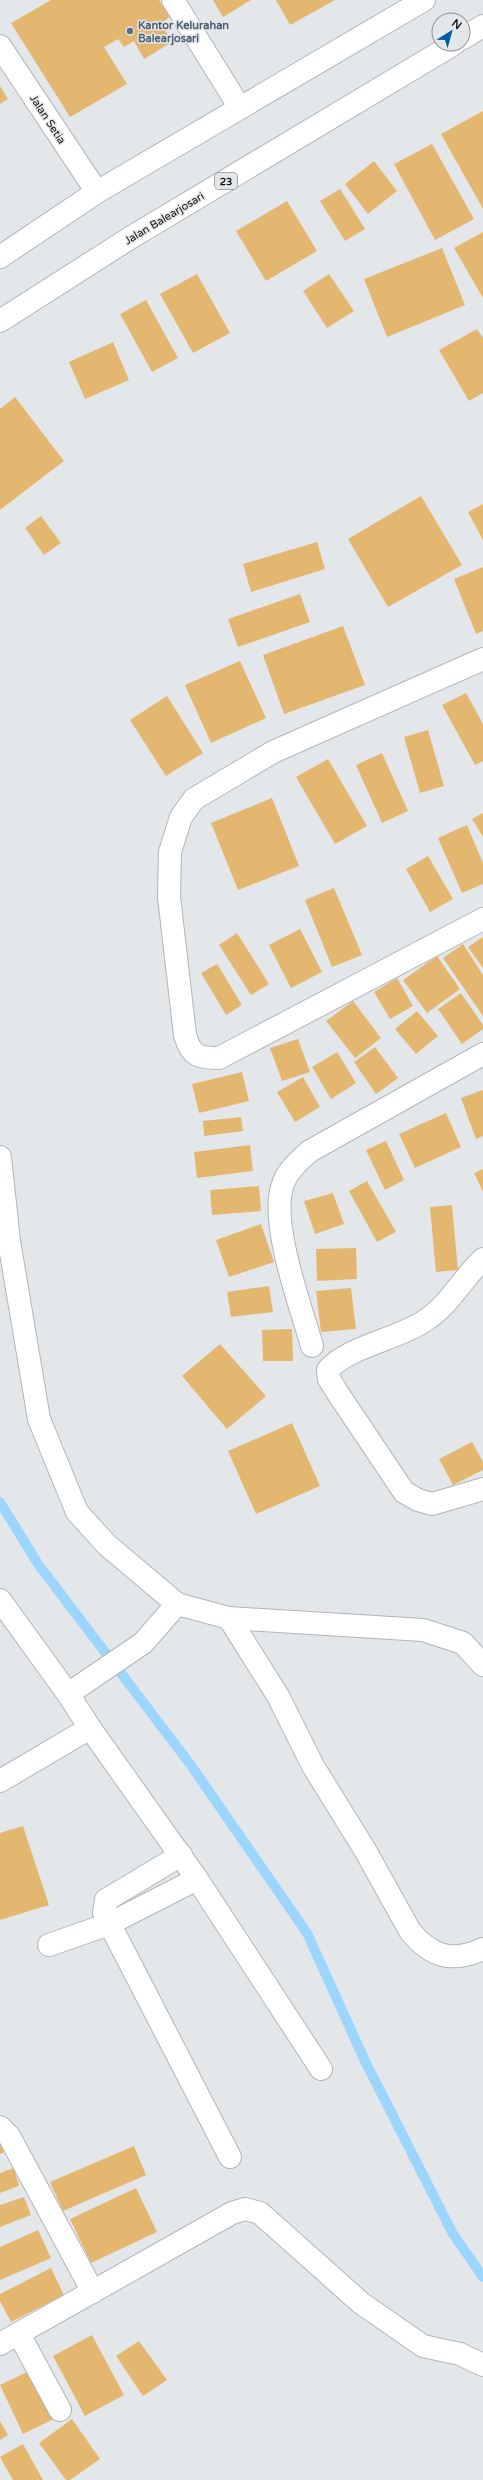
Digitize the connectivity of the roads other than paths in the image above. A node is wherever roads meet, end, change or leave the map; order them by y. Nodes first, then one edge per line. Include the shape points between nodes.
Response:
1 (173, 0) edge
2 (424, 0) edge
3 (483, 26) edge
4 (471, 33) edge
5 (0, 46) edge
6 (441, 52) edge
7 (240, 108) junction
8 (97, 192) junction
9 (0, 257) edge
10 (0, 321) edge
11 (483, 659) edge
12 (483, 919) edge
13 (483, 1054) edge
14 (0, 1157) edge
15 (483, 1259) edge
16 (312, 1346) dead end
17 (483, 1489) edge
18 (0, 1600) edge
19 (177, 1604) junction
20 (229, 1618) junction
21 (483, 1666) edge
22 (68, 1694) junction
23 (90, 1728) junction
24 (0, 1781) edge
25 (181, 1855) junction
26 (197, 1879) junction
27 (109, 1924) junction
28 (49, 1944) dead end
29 (483, 1949) edge
30 (321, 2069) dead end
31 (0, 2127) edge
32 (230, 2157) dead end
33 (93, 2292) junction
34 (19, 2334) junction
35 (0, 2344) edge
36 (483, 2365) edge
37 (60, 2410) dead end

1 - 7 main road
2 - 7 main road
3 - 4 main road
5 - 8 main road, Jalan Setia
6 - 10 main road, Jalan Balearjosari / 23 via 130,238
7 - 8 main road
8 - 9 main road
11 - 12 main road via 273,752 194,799 181,817 170,852 169,897 185,1036 189,1049 201,1058 218,1058
13 - 16 main road via 310,1151 282,1184 281,1230
14 - 19 main road via 9,1241 39,1419 77,1512 108,1545
15 - 17 main road via 438,1311 426,1320 398,1336 336,1361 328,1370 337,1392 404,1492 432,1504
18 - 22 main road
19 - 20 main road
19 - 22 main road via 143,1643
20 - 21 main road via 423,1630 463,1643
20 - 29 main road via 278,1696 313,1766 419,1943 442,1956 462,1956
22 - 23 main road
23 - 24 main road
23 - 25 main road
25 - 26 main road
25 - 27 main road via 106,1900 104,1913
26 - 27 main road
26 - 30 main road
27 - 28 main road
27 - 32 main road
31 - 33 main road via 9,2136
33 - 34 main road
33 - 36 main road via 232,2213 245,2209 260,2213 361,2303 423,2346 460,2354
34 - 35 main road
34 - 37 main road

